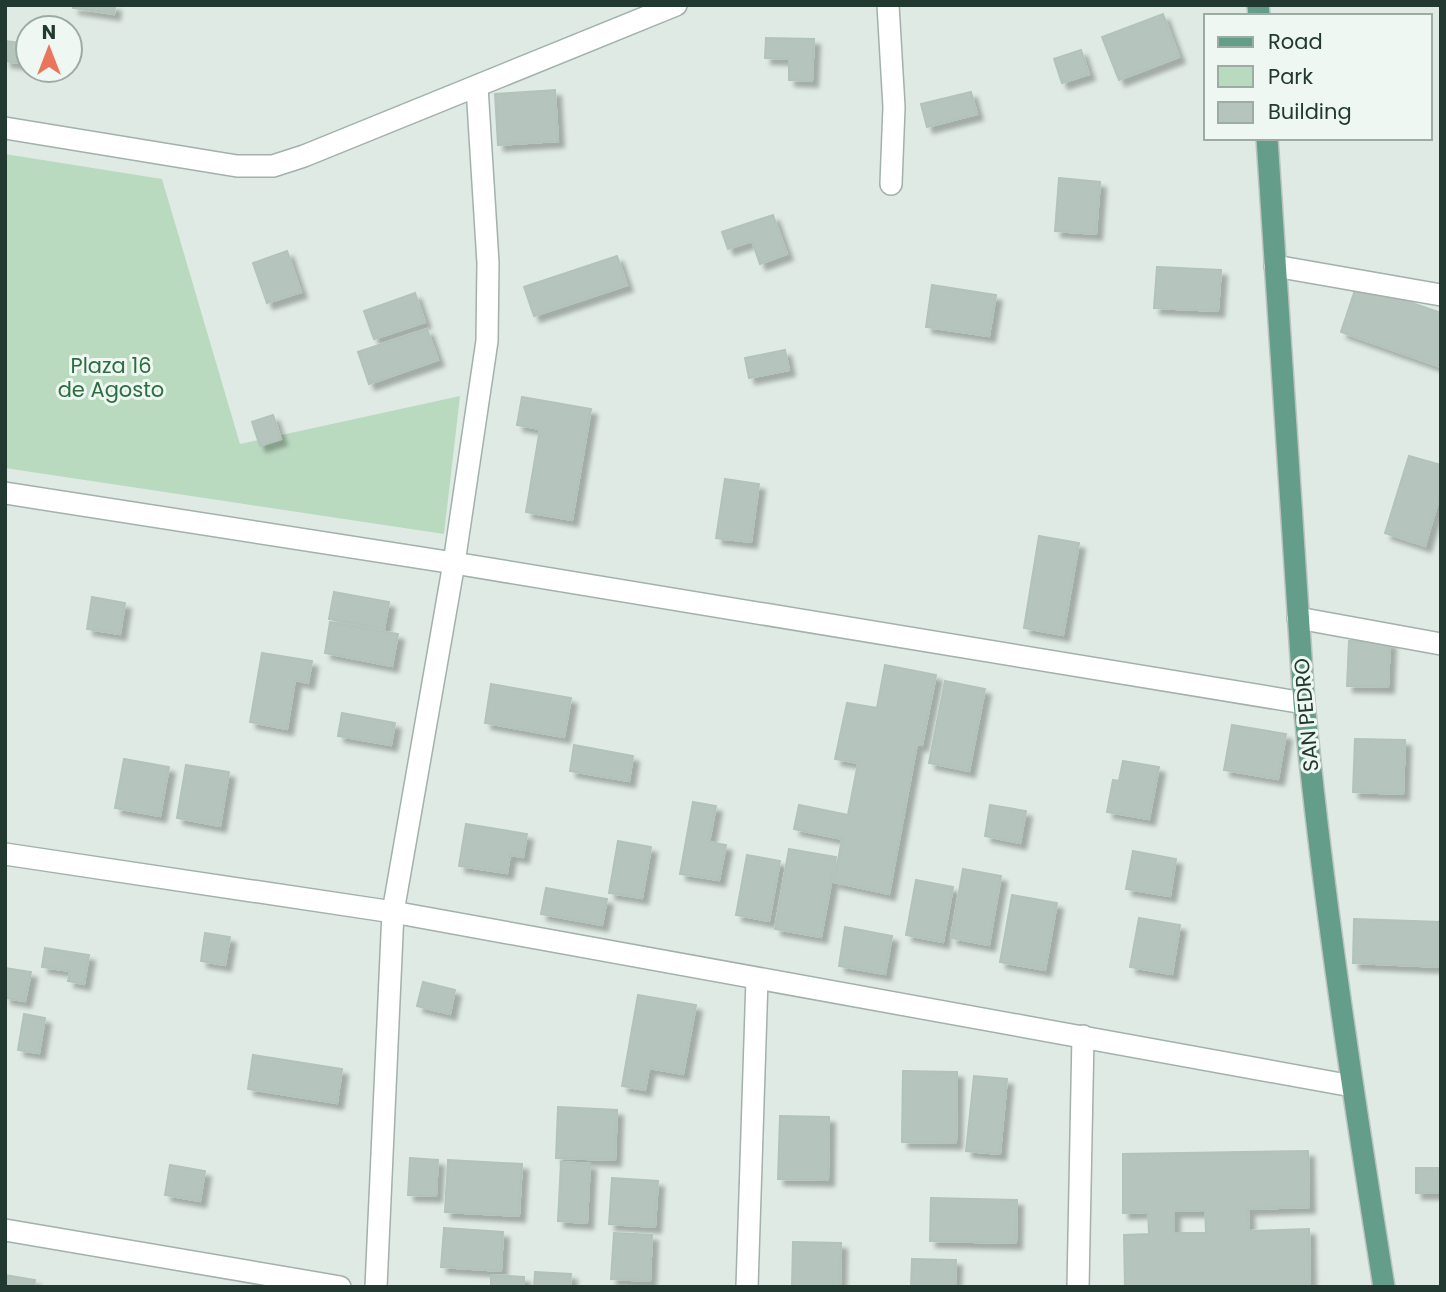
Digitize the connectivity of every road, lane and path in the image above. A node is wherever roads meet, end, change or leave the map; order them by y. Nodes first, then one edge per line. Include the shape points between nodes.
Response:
1 (676, 5) edge
2 (888, 5) edge
3 (477, 88) junction
4 (5, 128) edge
5 (1267, 140) edge
6 (891, 184) dead end
7 (1275, 266) junction
8 (1441, 295) edge
9 (5, 493) edge
10 (454, 563) junction
11 (1298, 618) junction
12 (1441, 644) edge
13 (1304, 703) junction
14 (5, 854) edge
15 (393, 912) junction
16 (757, 979) junction
17 (1083, 1036) junction
18 (1352, 1086) junction
19 (5, 1230) edge
20 (340, 1287) edge
21 (376, 1287) edge
22 (747, 1287) edge
23 (1078, 1287) edge
24 (1384, 1287) edge

1 - 3 street
2 - 6 street via 894,107
3 - 4 street via 273,166 237,166
3 - 10 street via 488,263 487,341
5 - 7 main road, SAN PEDRO
7 - 8 street
7 - 11 main road, SAN PEDRO
9 - 10 street
10 - 13 street
10 - 15 street
11 - 12 street
11 - 13 main road, SAN PEDRO
13 - 18 main road, SAN PEDRO
14 - 15 street
15 - 16 street
15 - 21 street
16 - 17 street
16 - 22 street
17 - 18 street
17 - 23 street
18 - 24 main road, SAN PEDRO
19 - 20 street

